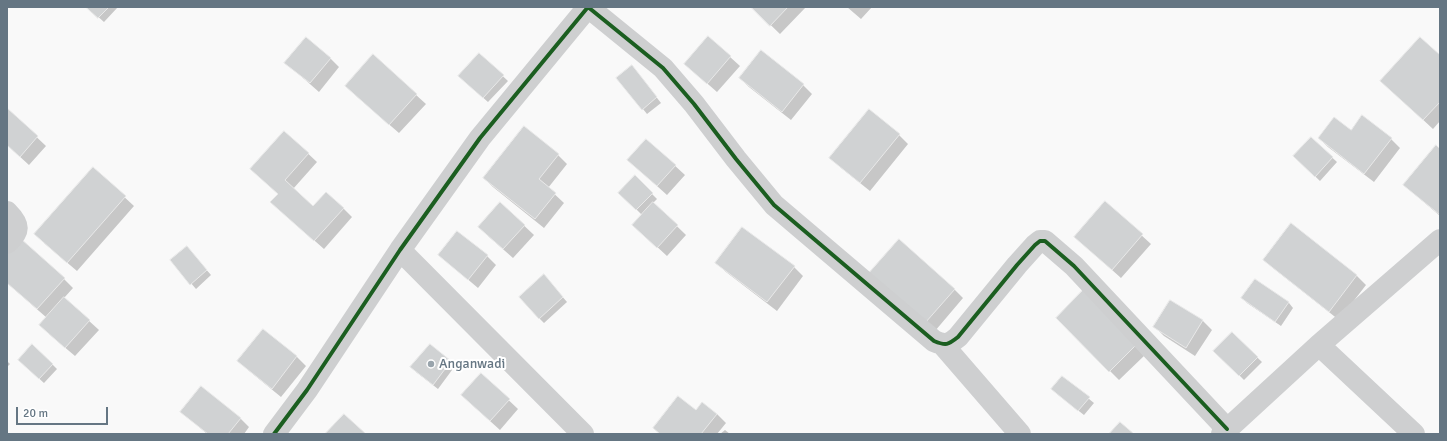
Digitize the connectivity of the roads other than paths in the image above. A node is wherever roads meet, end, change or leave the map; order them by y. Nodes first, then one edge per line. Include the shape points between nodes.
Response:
1 (588, 7) edge
2 (7, 212) edge
3 (1440, 240) edge
4 (7, 243) edge
5 (400, 250) junction
6 (943, 345) junction
7 (1319, 345) junction
8 (1225, 432) edge
9 (274, 434) edge
10 (583, 434) edge
11 (1020, 434) edge
12 (1414, 434) edge

1 - 5 street via 480,138
1 - 6 street via 663,68 774,205 934,341
2 - 4 street via 18,227 16,235
3 - 7 street
5 - 9 street via 307,390
5 - 10 street
6 - 8 street via 958,337 1035,245 1040,241 1046,241 1074,266
6 - 11 street
7 - 8 street
7 - 12 street

